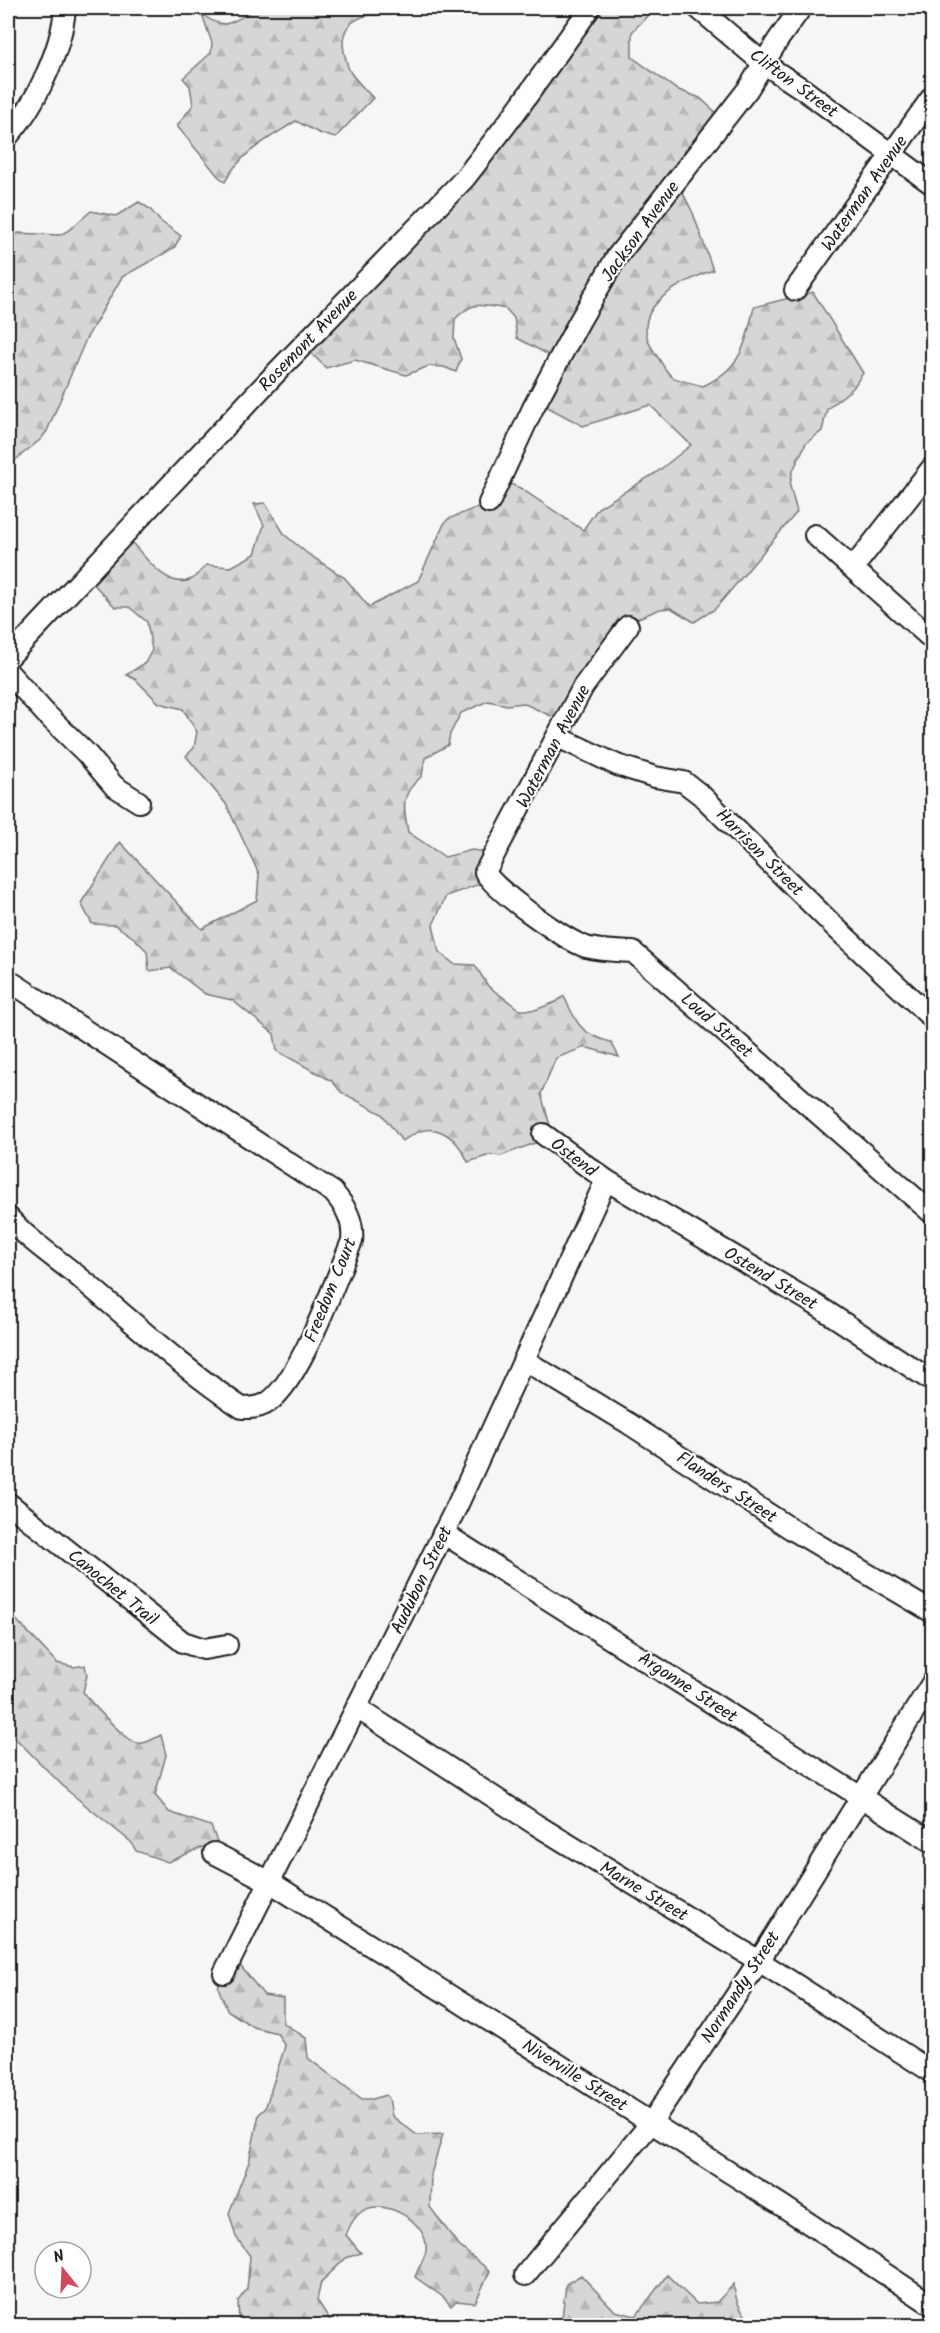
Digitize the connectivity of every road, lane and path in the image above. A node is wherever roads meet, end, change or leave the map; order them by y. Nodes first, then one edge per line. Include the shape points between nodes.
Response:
1 (65, 8) edge
2 (590, 8) edge
3 (698, 8) edge
4 (801, 8) edge
5 (763, 63) junction
6 (933, 97) edge
7 (8, 136) edge
8 (892, 154) junction
9 (933, 184) edge
10 (795, 290) dead end
11 (933, 468) edge
12 (489, 503) dead end
13 (815, 535) dead end
14 (854, 568) junction
15 (628, 626) dead end
16 (933, 639) edge
17 (8, 658) edge
18 (8, 672) edge
19 (558, 737) junction
20 (139, 802) dead end
21 (485, 872) joint
22 (8, 980) edge
23 (933, 1018) edge
24 (543, 1134) dead end
25 (606, 1180) junction
26 (933, 1213) edge
27 (8, 1217) edge
28 (524, 1360) junction
29 (933, 1381) edge
30 (8, 1503) edge
31 (443, 1533) junction
32 (933, 1612) edge
33 (227, 1645) dead end
34 (933, 1683) edge
35 (357, 1708) junction
36 (861, 1797) junction
37 (933, 1842) edge
38 (214, 1853) dead end
39 (270, 1882) junction
40 (759, 1961) junction
41 (224, 1973) dead end
42 (933, 2072) edge
43 (651, 2123) junction
44 (525, 2275) dead end
45 (933, 2305) edge

1 - 7 street via 46,74
2 - 17 street, Rosemont Avenue via 465,178
3 - 5 street, Clifton Street
4 - 5 street, Jackson Avenue
5 - 8 street, Clifton Street
5 - 12 street, Jackson Avenue via 748,89 616,258 533,408
6 - 8 street, Waterman Avenue
8 - 9 street, Clifton Street
8 - 10 street, Waterman Avenue
11 - 14 street
13 - 14 street
14 - 16 street
15 - 19 street, Waterman Avenue via 583,687
18 - 20 street via 114,786
19 - 21 street, Waterman Avenue
19 - 23 street, Harrison Street via 617,765 684,782
21 - 26 street, Loud Street via 498,889 586,947 633,952
22 - 27 street, Freedom Court via 333,1192 346,1206 353,1229 352,1241 299,1366 279,1394 266,1404 242,1408 161,1347
24 - 25 street, Ostend
25 - 28 street, Audubon Street
25 - 29 street, Ostend Street via 818,1306
28 - 31 street, Audubon Street
28 - 32 street, Flanders Street via 793,1530
30 - 33 street, Canochet Trail via 183,1642 204,1649
31 - 35 street, Audubon Street
31 - 36 street, Argonne Street
34 - 36 street, Normandy Street
35 - 39 street, Audubon Street
35 - 40 street, Marne Street via 535,1824
36 - 37 street, Argonne Street
36 - 40 street, Normandy Street
38 - 39 street, Niverville Street
39 - 41 street, Audubon Street
39 - 43 street, Niverville Street
40 - 42 street, Marne Street
40 - 43 street, Normandy Street
43 - 44 street, Normandy Street
43 - 45 street, Niverville Street

